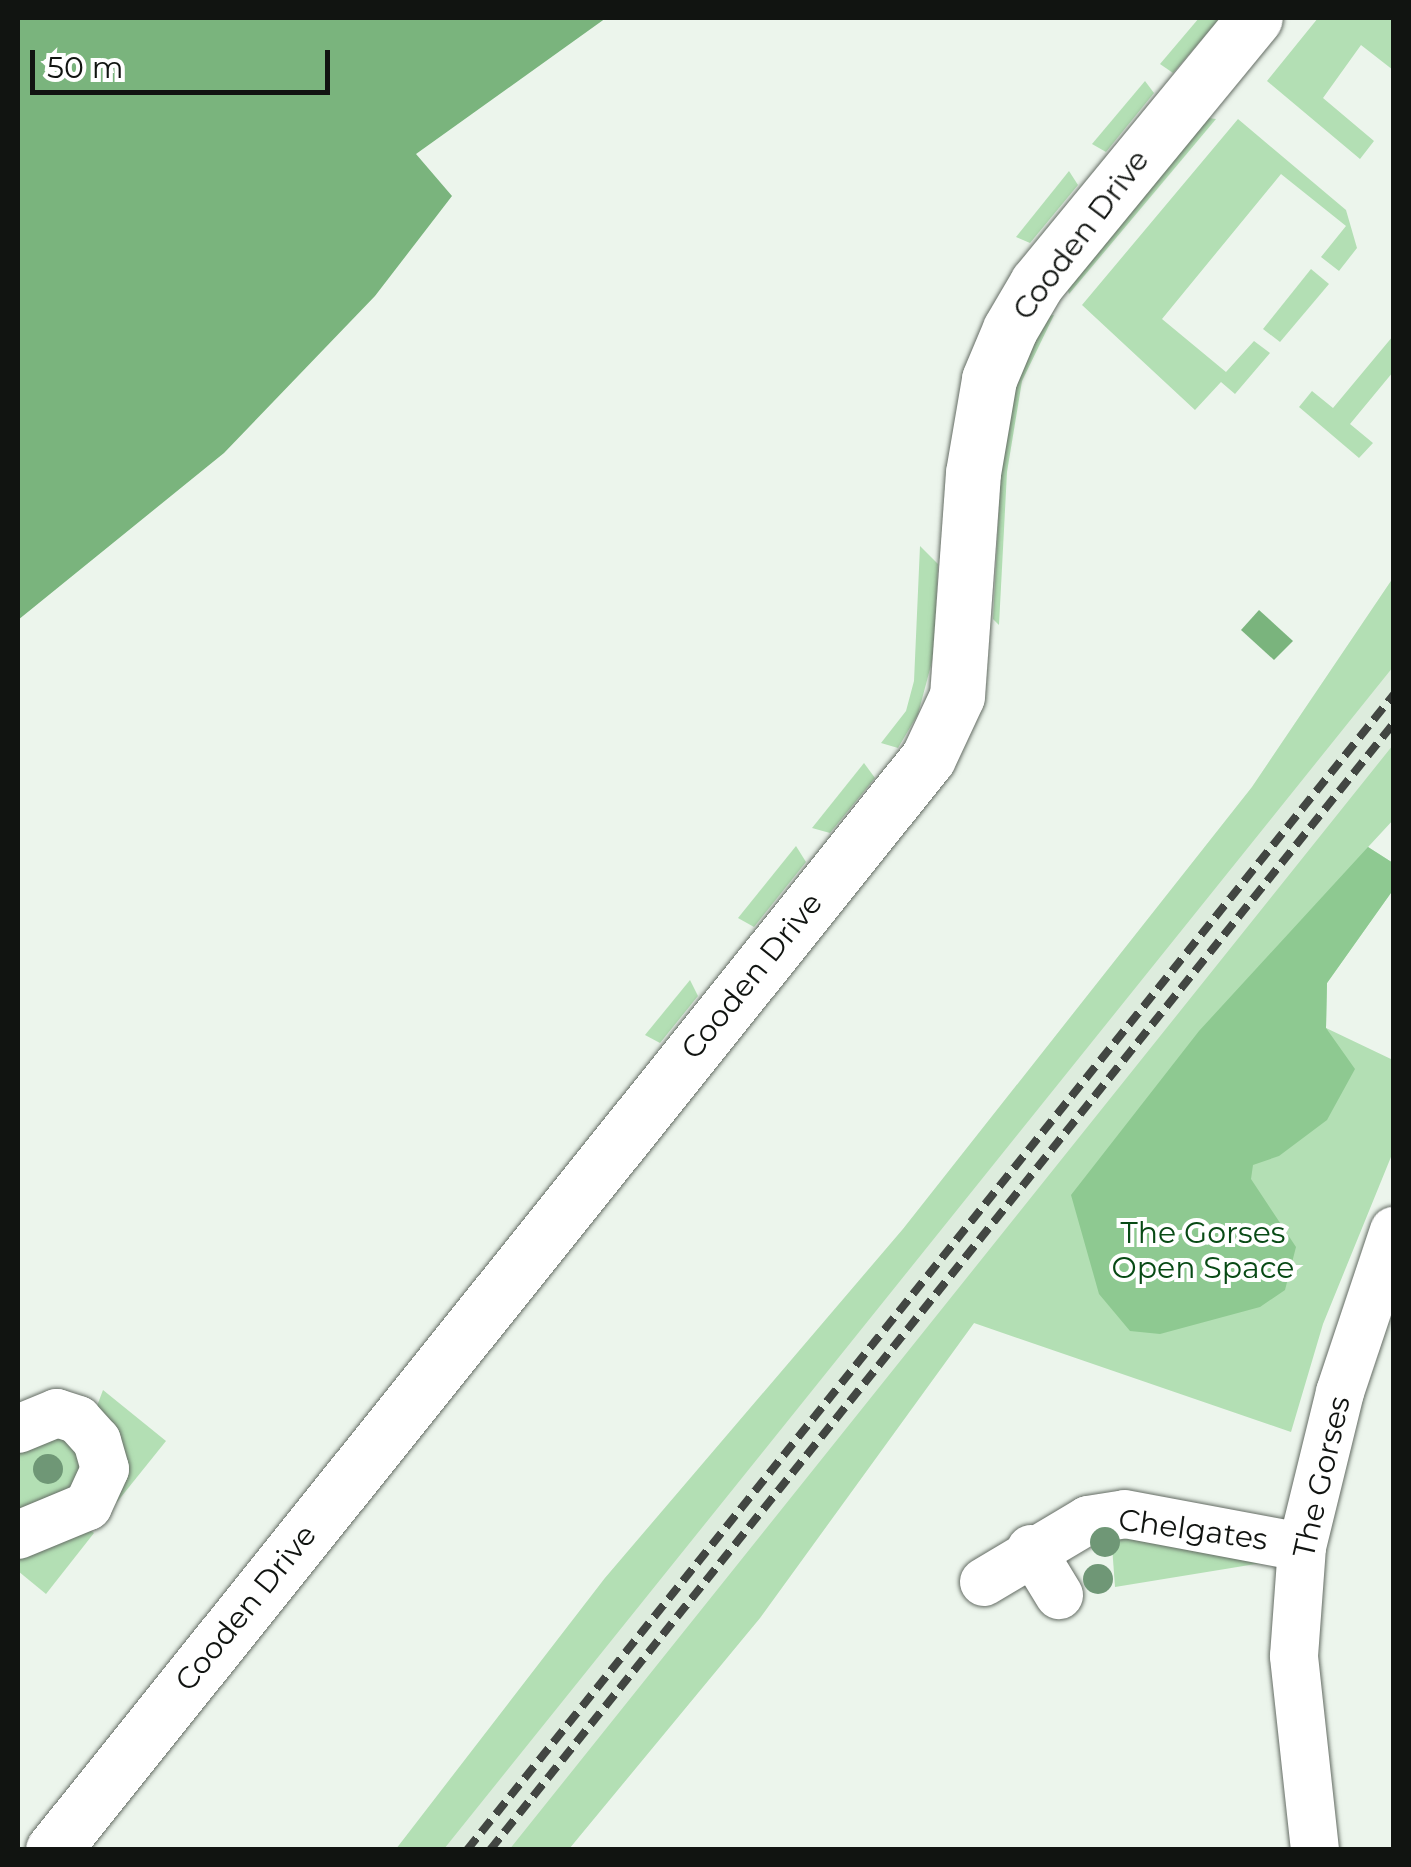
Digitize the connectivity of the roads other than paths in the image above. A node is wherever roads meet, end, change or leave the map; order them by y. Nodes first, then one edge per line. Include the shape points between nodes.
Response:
1 (1255, 18) edge
2 (1394, 1230) edge
3 (18, 1429) edge
4 (18, 1535) edge
5 (1302, 1547) junction
6 (1032, 1549) junction
7 (984, 1582) dead end
8 (1059, 1595) dead end
9 (54, 1850) edge
10 (1315, 1850) edge

1 - 9 main road, Cooden Drive via 1037,284 1010,328 989,379 973,473 957,696 928,758
2 - 5 street, The Gorses via 1340,1392
3 - 4 street via 57,1413 78,1420 97,1441 105,1469 88,1506
5 - 6 street, Chelgates via 1125,1514 1088,1520
5 - 10 street, The Gorses via 1294,1656
6 - 7 street, Chelgates
6 - 8 street

